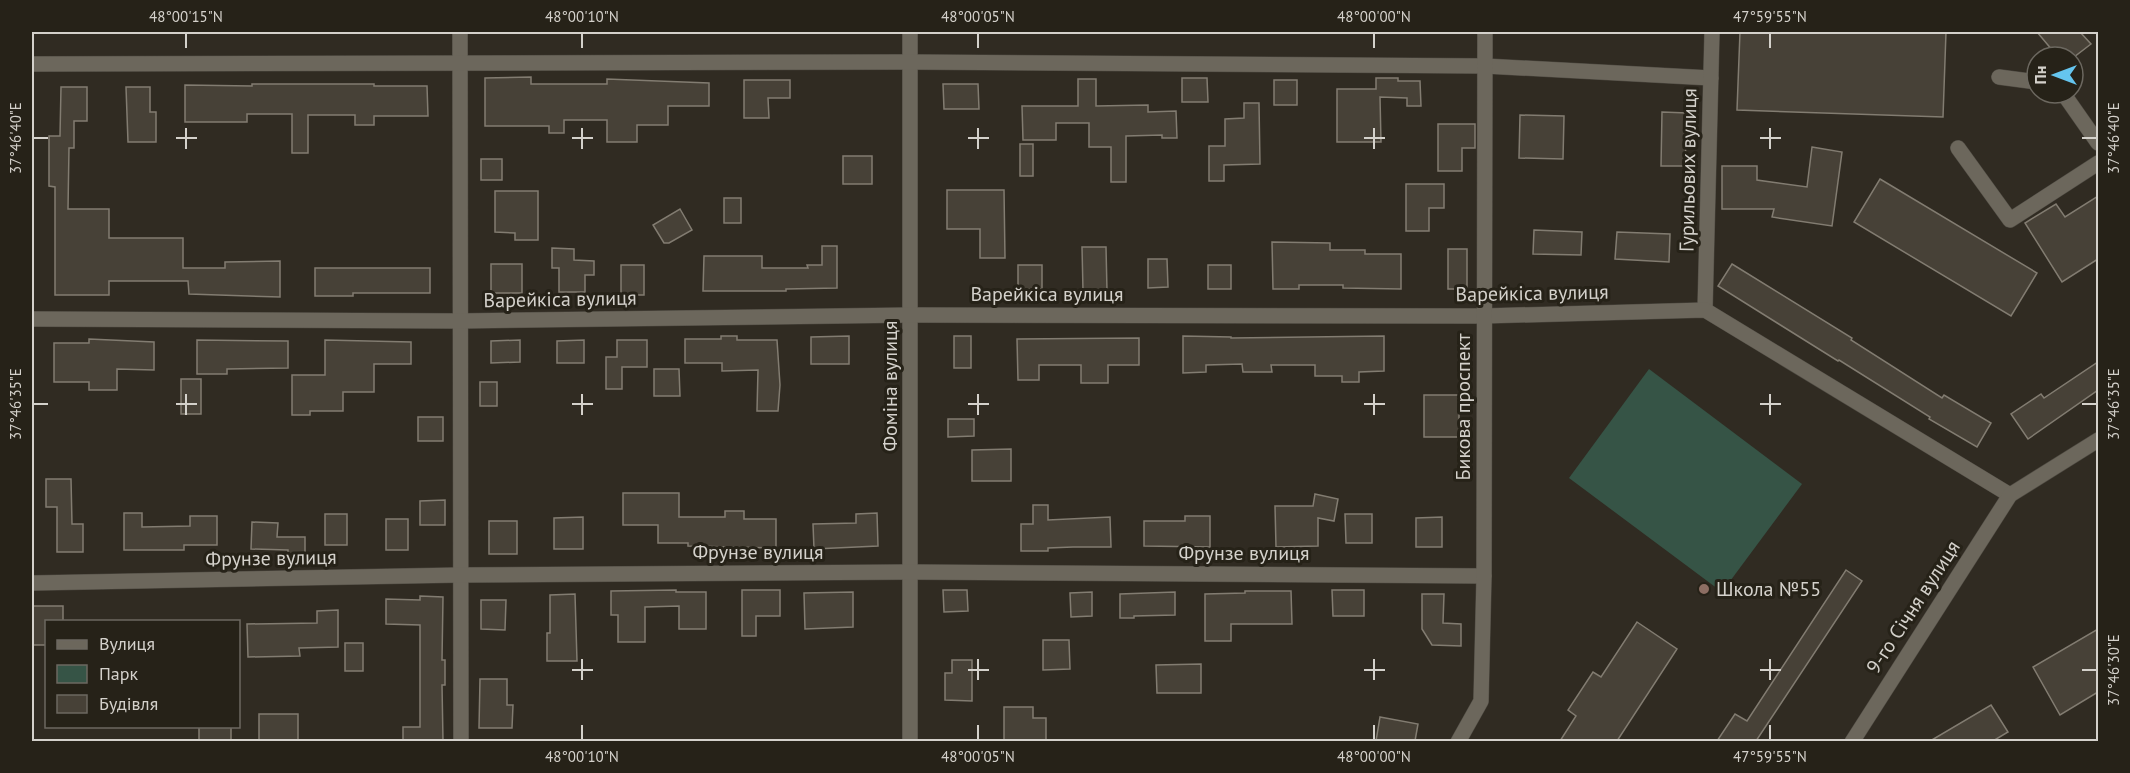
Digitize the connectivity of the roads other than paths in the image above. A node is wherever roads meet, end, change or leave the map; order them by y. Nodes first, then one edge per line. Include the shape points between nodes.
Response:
1 (460, 32) edge
2 (910, 32) edge
3 (1485, 32) edge
4 (1712, 32) edge
5 (910, 62) junction
6 (460, 63) junction
7 (32, 64) edge
8 (1485, 66) junction
9 (1999, 77) dead end
10 (1712, 78) junction
11 (2025, 80) edge
12 (2071, 105) edge
13 (2098, 143) edge
14 (1958, 148) dead end
15 (2098, 163) edge
16 (1706, 310) junction
17 (911, 315) junction
18 (1484, 316) junction
19 (32, 319) edge
20 (460, 321) junction
21 (2098, 440) edge
22 (2010, 495) junction
23 (911, 572) junction
24 (460, 575) junction
25 (1484, 576) junction
26 (32, 583) edge
27 (461, 741) edge
28 (910, 741) edge
29 (1458, 741) edge
30 (1852, 741) edge

1 - 6 street
2 - 5 street, Фоміна вулиця
3 - 8 street, Бикова проспект
4 - 10 street, Гурильових вулиця
5 - 6 street
5 - 8 street
5 - 17 street, Фоміна вулиця
6 - 7 street
6 - 20 street
8 - 10 street
8 - 18 street, Бикова проспект
9 - 11 street
10 - 16 street, Гурильових вулиця
12 - 13 street
14 - 15 street via 2010,220
16 - 18 street, Варейкіса вулиця
16 - 22 street
17 - 18 street, Варейкіса вулиця
17 - 20 street, Варейкіса вулиця
17 - 23 street, Фоміна вулиця
18 - 25 street, Бикова проспект
19 - 20 street, Варейкіса вулиця
20 - 24 street
21 - 22 street
22 - 30 street, 9-го Січня вулиця
23 - 24 street, Фрунзе вулиця
23 - 25 street, Фрунзе вулиця
23 - 28 street, Фоміна вулиця
24 - 26 street, Фрунзе вулиця
24 - 27 street
25 - 29 street, Бикова проспект via 1480,701

